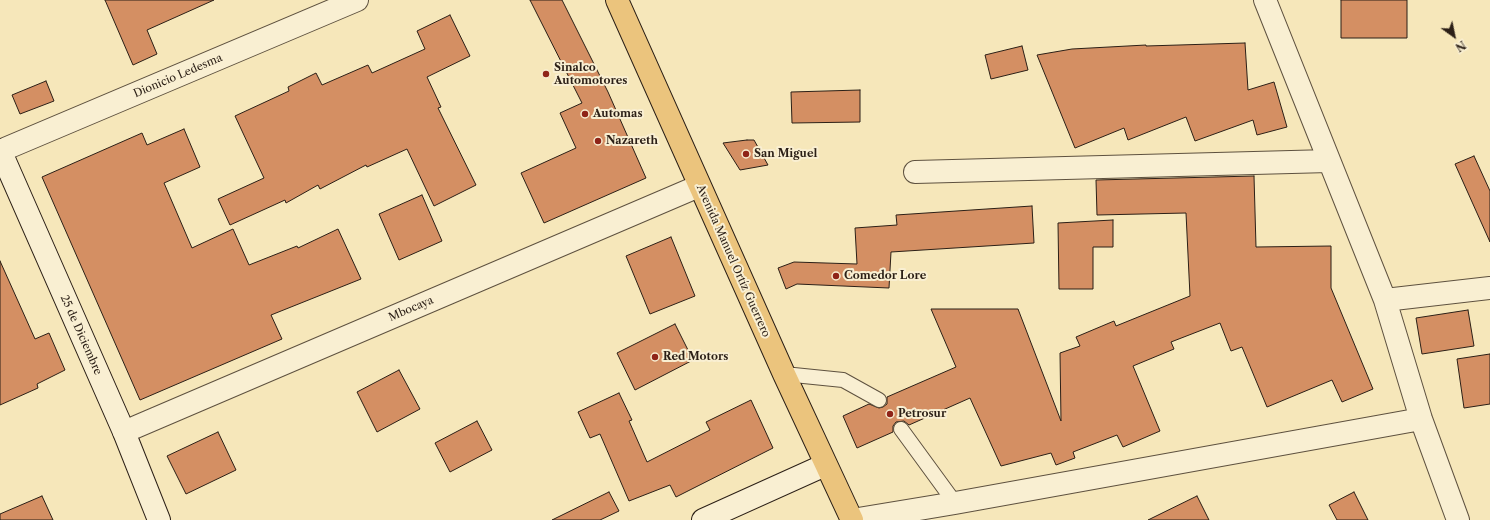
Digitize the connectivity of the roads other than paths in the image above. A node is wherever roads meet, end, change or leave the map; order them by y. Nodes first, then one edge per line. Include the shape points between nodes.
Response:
1 (357, 0) edge
2 (617, 0) edge
3 (1265, 0) edge
4 (0, 151) edge
5 (1329, 161) junction
6 (914, 172) dead end
7 (699, 186) junction
8 (1490, 288) edge
9 (1385, 300) junction
10 (784, 374) junction
11 (880, 400) dead end
12 (1422, 419) junction
13 (902, 429) dead end
14 (124, 432) junction
15 (825, 465) junction
16 (955, 503) junction
17 (159, 520) edge
18 (703, 520) edge
19 (852, 520) edge
20 (1458, 520) edge

1 - 4 street, Dionicio Ledesma
2 - 7 main road, Avenida Manuel Ortíz Guerrero
3 - 5 street
4 - 14 street, 25 de Diciembre
5 - 6 street
5 - 9 street
7 - 10 main road, Avenida Manuel Ortíz Guerrero
7 - 14 street, Mbocaya
8 - 9 street
9 - 12 street
10 - 11 lane via 843,380
10 - 15 main road, Avenida Manuel Ortíz Guerrero
12 - 16 street
12 - 20 street
13 - 16 lane
14 - 17 street, 25 de Diciembre
15 - 18 street
15 - 19 main road, Avenida Manuel Ortíz Guerrero
16 - 19 street

